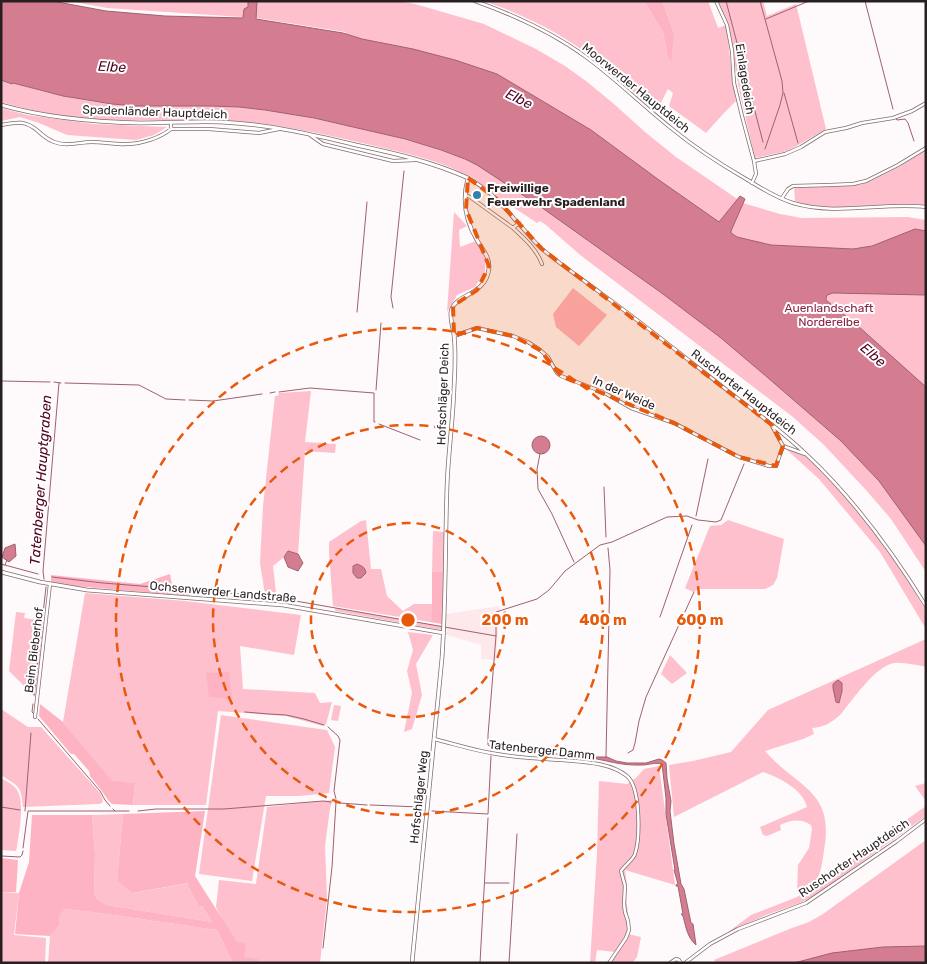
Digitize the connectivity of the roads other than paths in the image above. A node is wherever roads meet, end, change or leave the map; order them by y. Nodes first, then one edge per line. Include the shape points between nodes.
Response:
1 (475, 1) edge
2 (716, 1) edge
3 (926, 103) edge
4 (1, 104) edge
5 (171, 122) junction
6 (1, 124) edge
7 (280, 128) junction
8 (171, 129) junction
9 (309, 134) junction
10 (926, 148) edge
11 (419, 160) junction
12 (754, 161) junction
13 (468, 178) junction
14 (752, 183) junction
15 (466, 195) junction
16 (782, 198) junction
17 (926, 207) edge
18 (519, 224) junction
19 (513, 228) junction
20 (542, 264) dead end
21 (454, 336) junction
22 (772, 425) junction
23 (783, 446) junction
24 (808, 456) junction
25 (1, 572) edge
26 (50, 584) junction
27 (926, 606) edge
28 (444, 631) junction
29 (35, 718) dead end
30 (434, 739) junction
31 (926, 819) edge
32 (412, 963) edge
33 (609, 963) edge
34 (670, 963) edge
35 (683, 963) edge

1 - 14 street, Moorwerder Hauptdeich via 530,23 561,40 611,76 687,141
2 - 12 street, Einlagedeich via 728,30 734,83
3 - 12 street via 893,118 825,132 785,154
4 - 5 street, Spadenländer Hauptdeich via 92,121
5 - 7 street, Spadenländer Hauptdeich via 219,122
5 - 8 street
6 - 8 street via 29,124 53,142 64,145 138,143
7 - 8 street via 259,133
7 - 9 street, Spadenländer Hauptdeich
9 - 11 street, Spadenländer Hauptdeich
9 - 11 street, Spadenländer Hauptdeich via 323,144 393,162
10 - 16 street via 866,181 793,186
11 - 13 street, Spadenländer Hauptdeich
12 - 14 street via 756,174
13 - 15 street, Hofschläger Deich
13 - 18 street, Ruschorter Hauptdeich via 487,190
14 - 16 street, Moorwerder Hauptdeich
15 - 19 street
15 - 21 street, Hofschläger Deich via 469,223 489,266 477,290 453,306
16 - 17 street, Moorwerder Hauptdeich via 829,209
18 - 19 street
18 - 22 street, Ruschorter Hauptdeich via 542,249
19 - 20 street via 534,249
21 - 23 street, In der Weide via 477,328 528,342 548,357 562,376 603,392 630,408 674,423 739,457 776,466
21 - 28 street, Hofschläger Deich
22 - 23 street
22 - 24 street, Ruschorter Hauptdeich
23 - 24 street
24 - 27 street, Ruschorter Hauptdeich via 873,527
25 - 26 street, Ochsenwerder Landstraße
26 - 28 street, Ochsenwerder Landstraße via 87,590 283,605
26 - 29 street, Beim Bieberhof
28 - 30 street, Hofschläger Weg
30 - 32 street, Hofschläger Weg
30 - 33 street, Tatenberger Damm via 483,752 595,764 628,776 636,794 639,820 635,856 621,871 629,930
31 - 35 street, Ruschorter Hauptdeich via 806,903 738,929
34 - 35 street via 676,959

